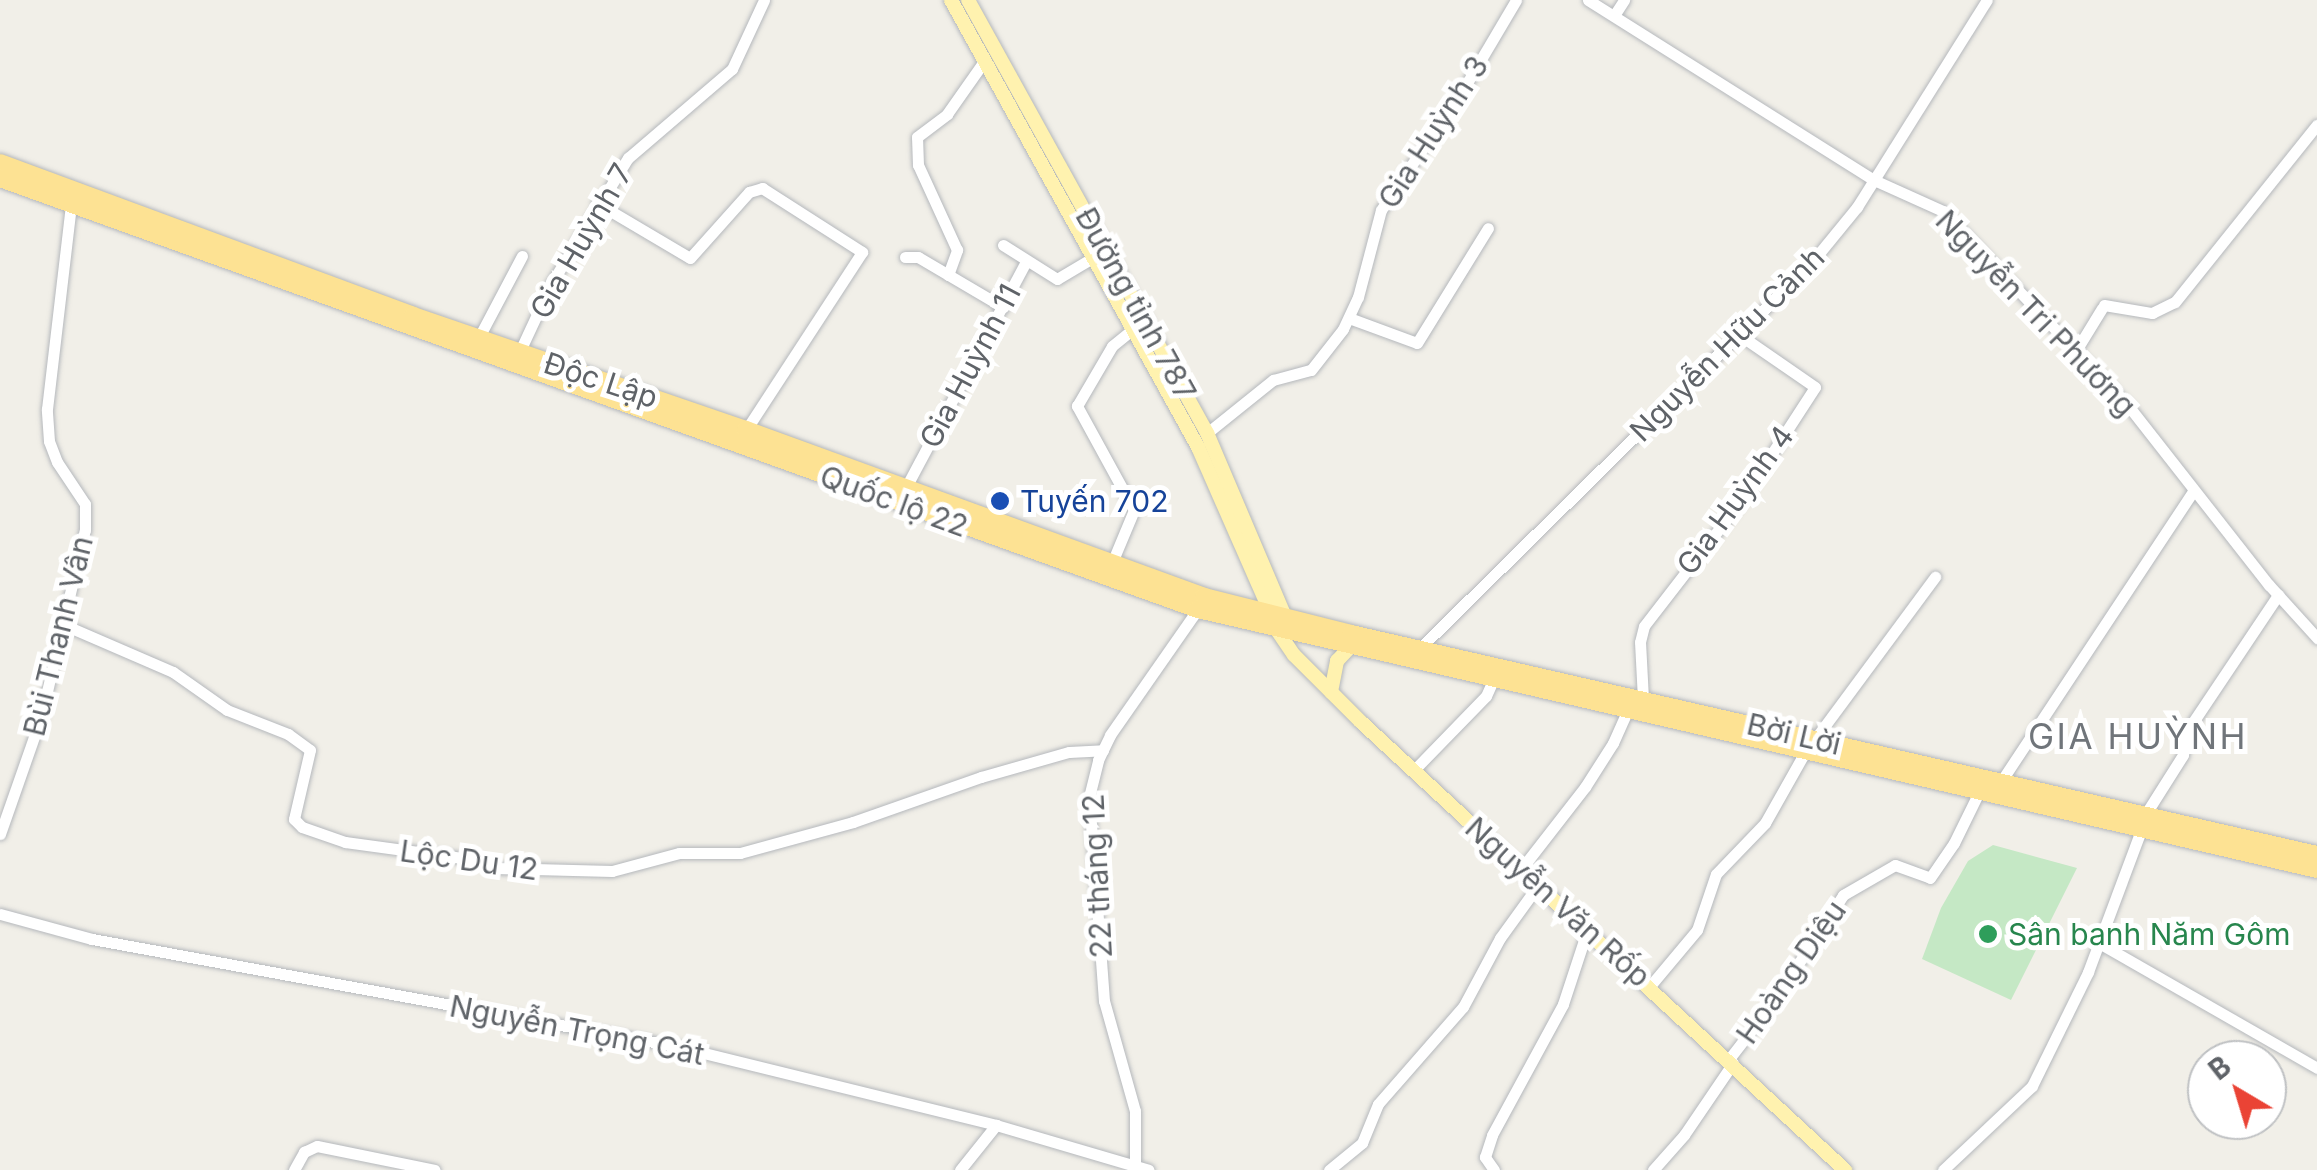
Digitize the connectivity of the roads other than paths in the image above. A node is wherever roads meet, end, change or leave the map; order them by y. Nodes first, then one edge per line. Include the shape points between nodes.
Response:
1 (764, 0) edge
2 (952, 0) edge
3 (968, 0) edge
4 (1516, 0) edge
5 (1588, 0) edge
6 (1624, 0) edge
7 (1987, 0) edge
8 (1615, 14) junction
9 (985, 60) junction
10 (2317, 124) edge
11 (0, 162) edge
12 (0, 178) edge
13 (1874, 180) junction
14 (597, 203) junction
15 (71, 205) junction
16 (1488, 228) dead end
17 (1003, 245) dead end
18 (522, 256) dead end
19 (905, 257) dead end
20 (1094, 257) junction
21 (1026, 260) junction
22 (948, 274) junction
23 (1002, 307) junction
24 (1350, 318) junction
25 (1133, 328) junction
26 (1741, 336) junction
27 (478, 339) junction
28 (2077, 349) junction
29 (516, 359) junction
30 (746, 430) junction
31 (1207, 434) junction
32 (906, 489) junction
33 (2194, 490) junction
34 (1111, 565) junction
35 (1935, 577) dead end
36 (2278, 595) junction
37 (1201, 603) junction
38 (1278, 620) junction
39 (62, 624) junction
40 (2317, 638) edge
41 (1350, 647) junction
42 (1419, 650) junction
43 (1493, 680) junction
44 (1330, 692) junction
45 (1643, 699) junction
46 (1627, 712) junction
47 (1810, 746) junction
48 (1103, 750) junction
49 (1414, 770) junction
50 (2000, 783) junction
51 (1978, 794) junction
52 (2143, 823) junction
53 (0, 834) edge
54 (2317, 855) edge
55 (1522, 868) junction
56 (2317, 870) edge
57 (1539, 884) junction
58 (0, 914) edge
59 (1588, 928) junction
60 (2100, 943) junction
61 (1650, 986) junction
62 (1731, 1061) junction
63 (2317, 1068) edge
64 (996, 1125) junction
65 (1140, 1169) edge
66 (294, 1170) edge
67 (435, 1170) edge
68 (960, 1170) edge
69 (1329, 1170) edge
70 (1494, 1170) edge
71 (1653, 1170) edge
72 (1845, 1170) edge
73 (1943, 1170) edge

1 - 14 street, Gia Huỳnh 7 via 732,69 628,158
2 - 9 main road, Đường tỉnh 787
3 - 31 main road, Đường tỉnh 787
4 - 24 street, Gia Huỳnh 3 via 1380,210
5 - 8 street, Nguyễn Tri Phương
6 - 8 street
7 - 13 street, Nguyễn Hữu Cảnh
8 - 13 street, Nguyễn Tri Phương
9 - 20 main road, Đường tỉnh 787
9 - 22 street via 947,114 916,138 918,165 957,250
10 - 28 street via 2175,302 2152,313 2102,309
11 - 27 highway, Độc Lập
12 - 15 highway, Độc Lập
13 - 26 street, Nguyễn Hữu Cảnh via 1812,262
13 - 28 street, Nguyễn Tri Phương via 1944,211
14 - 29 street, Gia Huỳnh 7
14 - 30 street via 690,258 749,192 762,188 862,252
15 - 29 highway, Độc Lập
15 - 39 street, Bùi Thanh Vân via 47,409 49,442 85,504 85,530
16 - 24 street via 1417,343
17 - 21 street
18 - 27 street
19 - 22 street
20 - 21 street, Gia Huỳnh 11 via 1057,279
20 - 25 main road, Đường tỉnh 787
21 - 23 street, Gia Huỳnh 11
22 - 23 street
23 - 32 street, Gia Huỳnh 11
24 - 31 street, Gia Huỳnh 3 via 1311,370 1273,380
25 - 34 street via 1112,346 1077,406 1134,510
25 - 38 main road, Đường tỉnh 787
26 - 42 street, Nguyễn Hữu Cảnh
26 - 45 street, Gia Huỳnh 4 via 1815,386 1743,498 1644,626
27 - 29 highway, Độc Lập
28 - 33 street, Nguyễn Tri Phương
29 - 30 highway, Độc Lập
29 - 37 highway, Quốc lộ 22
30 - 32 highway, Độc Lập
31 - 38 main road, Đường tỉnh 787
32 - 34 highway, Độc Lập
33 - 36 street, Nguyễn Tri Phương
33 - 50 street
34 - 37 highway, Độc Lập
35 - 47 street
36 - 40 street, Nguyễn Tri Phương
36 - 52 street via 2188,731 2183,755
37 - 38 highway, Quốc lộ 22
37 - 48 street, 22 tháng 12
38 - 41 highway, Bời Lời
38 - 42 highway, Bời Lời
38 - 44 main road, Nguyễn Văn Rốp via 1287,647
39 - 48 street, Lộc Du 12 via 173,672 227,710 310,750 294,818 302,827 345,842 495,868 612,871 680,853 740,853 1069,752
39 - 53 street, Bùi Thanh Vân
41 - 43 highway, Bời Lời
41 - 44 main road via 1337,662
42 - 45 highway, Bời Lời
43 - 46 highway, Bời Lời
43 - 49 street via 1486,696
44 - 49 main road, Nguyễn Văn Rốp
45 - 47 highway, Bời Lời
46 - 47 highway, Bời Lời
46 - 55 street via 1614,744
47 - 50 highway, Bời Lời
47 - 51 highway, Bời Lời
47 - 61 street via 1765,823 1716,874 1697,930
48 - 65 street, 22 tháng 12 via 1092,776 1089,820 1104,1001 1135,1112
49 - 55 main road, Nguyễn Văn Rốp
50 - 52 highway, Bời Lời
51 - 52 highway, Bời Lời
51 - 62 street, Hoàng Diệu via 1930,878 1895,865 1844,894
52 - 54 highway, Bời Lời
52 - 56 highway, Bời Lời
52 - 60 street
55 - 57 main road, Nguyễn Văn Rốp
57 - 59 main road, Nguyễn Văn Rốp
57 - 69 street via 1463,1007 1378,1104 1362,1144
58 - 64 street, Nguyễn Trọng Cát via 92,939 674,1046
59 - 61 main road, Nguyễn Văn Rốp
59 - 70 street via 1563,1004 1492,1135 1485,1157
60 - 63 street
60 - 73 street via 2032,1086
61 - 62 main road, Nguyễn Văn Rốp
62 - 71 street, Hoàng Diệu
62 - 72 main road, Nguyễn Văn Rốp
64 - 65 street, Nguyễn Trọng Cát
64 - 68 street
66 - 67 street via 304,1152 317,1146

